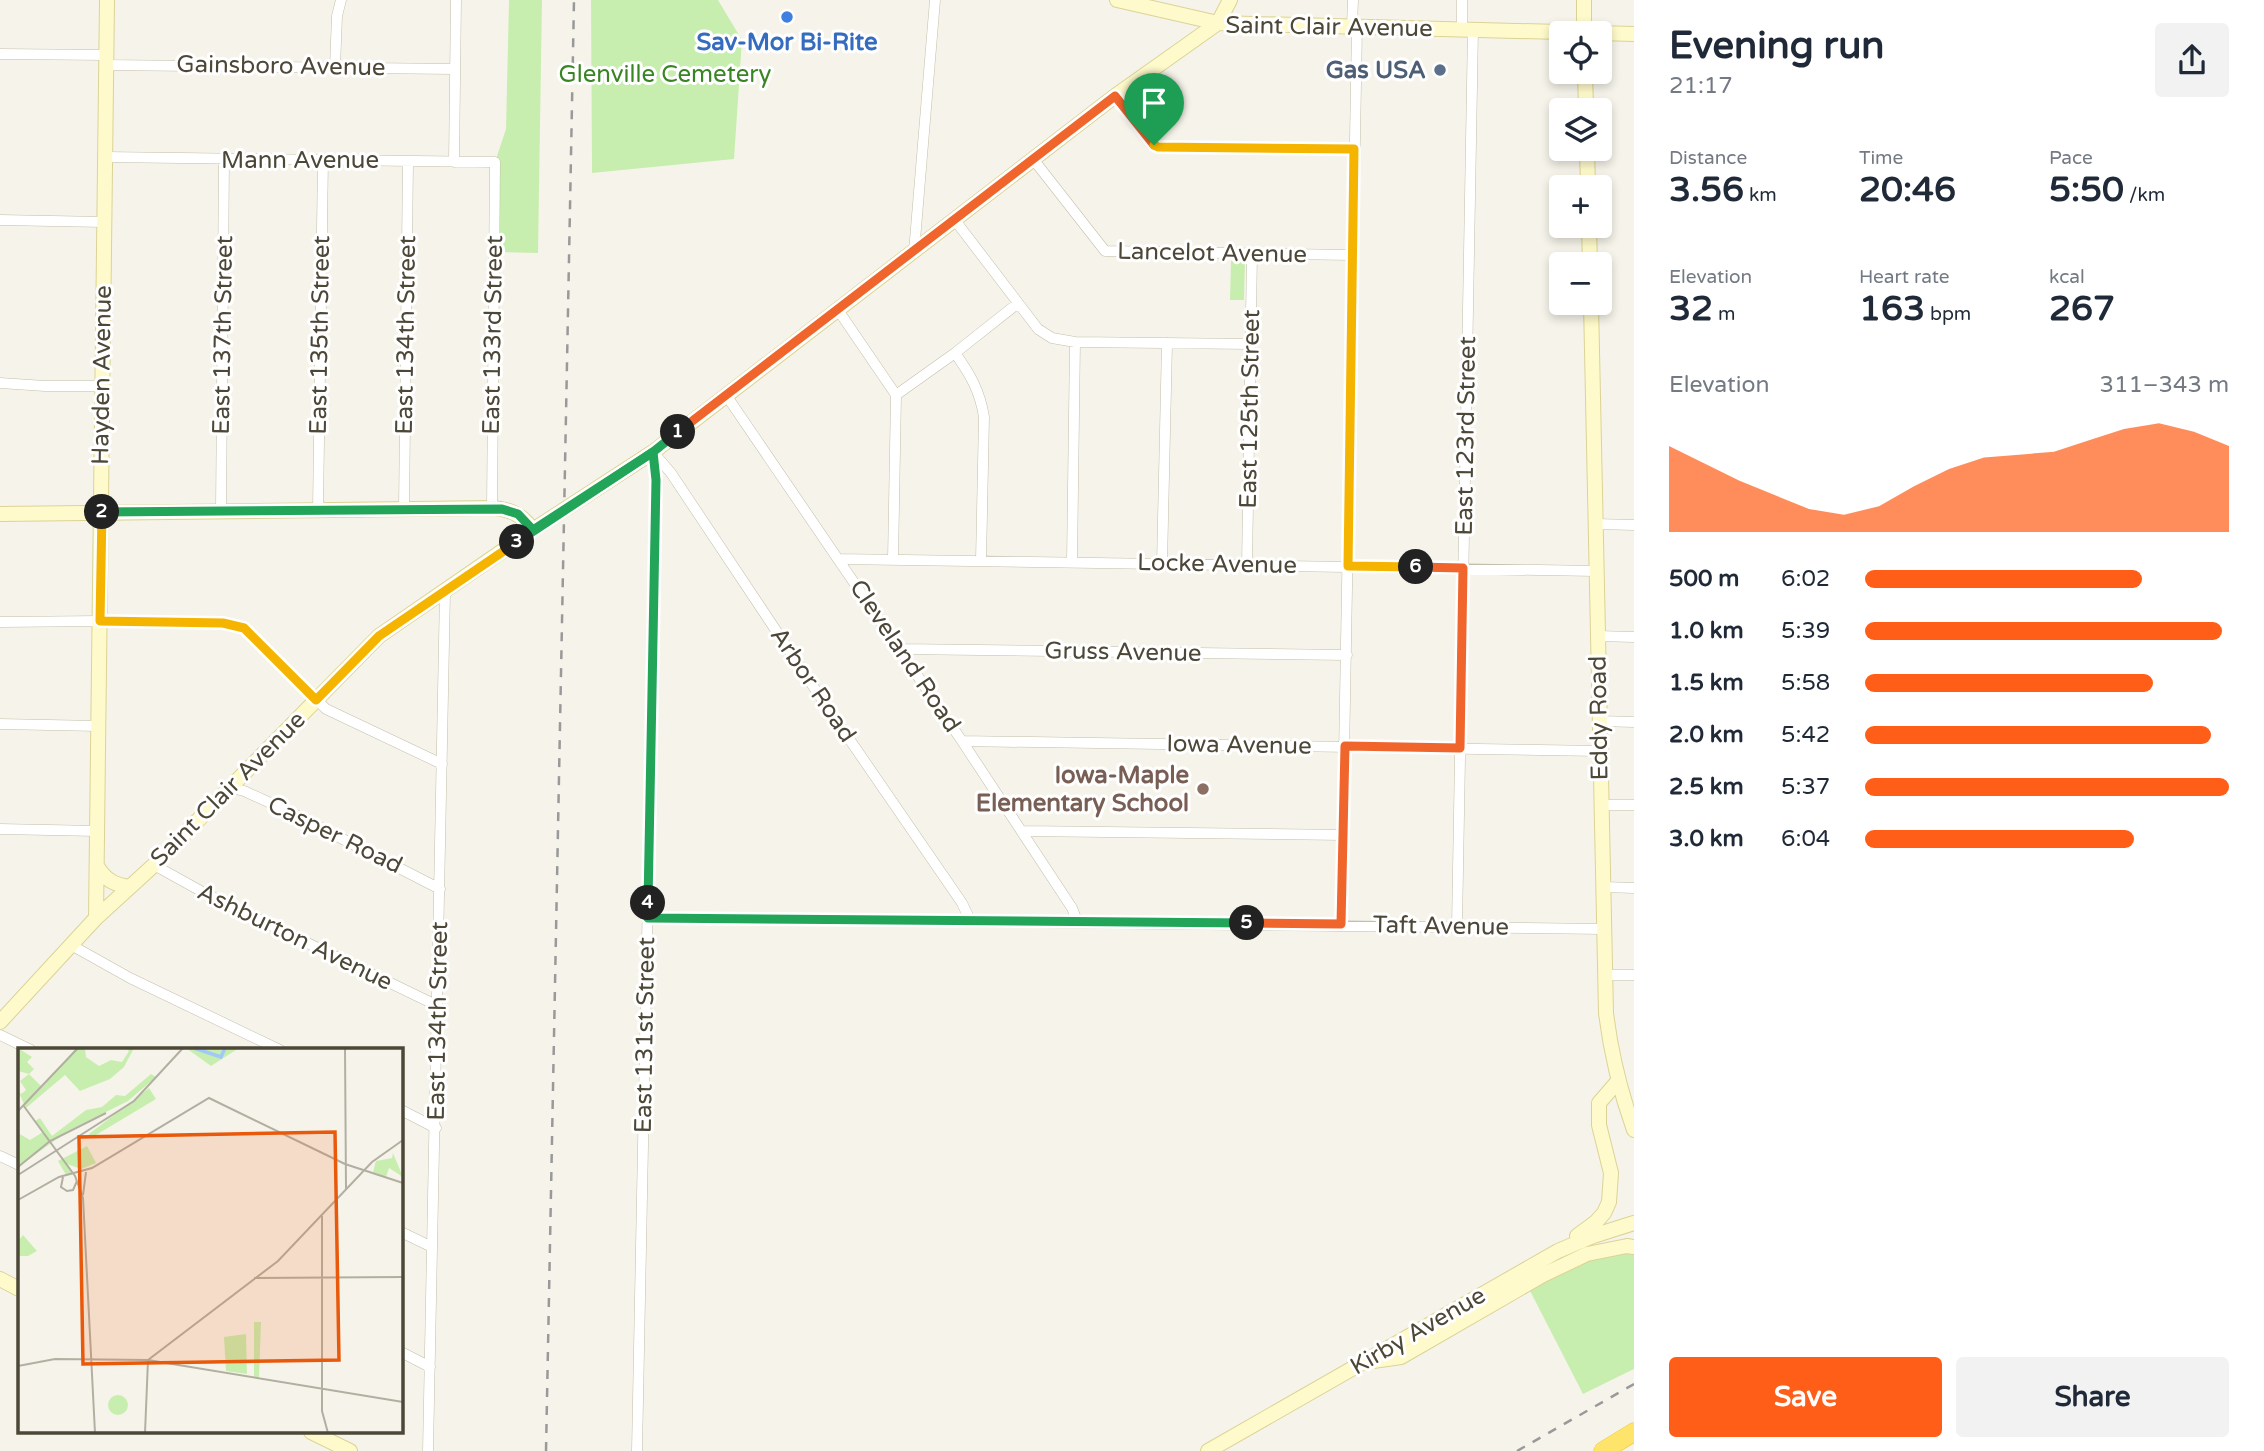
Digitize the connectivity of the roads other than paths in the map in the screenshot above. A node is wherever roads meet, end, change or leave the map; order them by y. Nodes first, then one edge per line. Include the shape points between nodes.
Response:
1 (107, 0) edge
2 (341, 0) edge
3 (456, 0) edge
4 (934, 0) edge
5 (1122, 0) edge
6 (1230, 0) edge
7 (1353, 0) edge
8 (1462, 0) edge
9 (1584, 0) edge
10 (1584, 21) edge
11 (1217, 23) junction
12 (1355, 27) junction
13 (1467, 29) junction
14 (1549, 32) edge
15 (1612, 34) edge
16 (1634, 34) edge
17 (0, 54) edge
18 (107, 60) junction
19 (335, 67) junction
20 (455, 69) junction
21 (1115, 96) junction
22 (1354, 149) junction
23 (105, 157) junction
24 (224, 159) junction
25 (323, 159) junction
26 (1033, 159) junction
27 (408, 161) junction
28 (454, 162) junction
29 (495, 162) joint
30 (954, 219) junction
31 (0, 220) edge
32 (104, 222) junction
33 (914, 253) junction
34 (1252, 254) junction
35 (1352, 255) junction
36 (1017, 304) junction
37 (838, 310) junction
38 (1591, 315) edge
39 (1075, 342) junction
40 (1167, 343) junction
41 (1250, 344) junction
42 (955, 353) junction
43 (0, 383) edge
44 (102, 386) junction
45 (726, 395) junction
46 (896, 395) junction
47 (653, 452) junction
48 (492, 508) junction
49 (404, 509) junction
50 (318, 510) junction
51 (221, 511) junction
52 (100, 512) junction
53 (0, 514) edge
54 (1596, 524) junction
55 (1634, 525) edge
56 (533, 530) junction
57 (838, 559) junction
58 (893, 560) junction
59 (981, 561) junction
60 (1072, 562) junction
61 (1162, 564) junction
62 (1247, 565) junction
63 (1348, 566) junction
64 (1463, 568) junction
65 (1596, 571) junction
66 (445, 592) junction
67 (100, 621) junction
68 (0, 622) edge
69 (1597, 636) junction
70 (1634, 637) edge
71 (900, 649) junction
72 (1347, 655) junction
73 (316, 700) junction
74 (1599, 721) junction
75 (1634, 722) edge
76 (0, 724) edge
77 (98, 726) junction
78 (962, 741) junction
79 (1345, 746) junction
80 (1460, 748) junction
81 (1600, 751) junction
82 (442, 764) junction
83 (229, 787) junction
84 (1601, 805) junction
85 (1634, 805) edge
86 (0, 829) edge
87 (97, 831) junction
88 (1022, 831) junction
89 (1343, 835) junction
90 (154, 865) junction
91 (97, 866) junction
92 (130, 887) junction
93 (1604, 887) junction
94 (1634, 888) edge
95 (440, 889) junction
96 (96, 918) junction
97 (648, 918) junction
98 (970, 920) junction
99 (1077, 921) junction
100 (1341, 924) junction
101 (1457, 926) junction
102 (1605, 929) junction
103 (71, 945) junction
104 (1606, 975) junction
105 (1634, 975) edge
106 (438, 1006) junction
107 (0, 1022) edge
108 (0, 1035) edge
109 (27, 1048) edge
110 (276, 1048) edge
111 (1624, 1089) edge
112 (402, 1111) edge
113 (436, 1128) junction
114 (1634, 1130) edge
115 (0, 1156) edge
116 (18, 1165) edge
117 (1634, 1223) edge
118 (402, 1232) edge
119 (432, 1247) junction
120 (1634, 1247) edge
121 (1558, 1251) junction
122 (0, 1279) edge
123 (18, 1288) edge
124 (402, 1353) edge
125 (1364, 1363) junction
126 (430, 1367) junction
127 (1634, 1432) edge
128 (315, 1434) edge
129 (350, 1451) edge
130 (428, 1451) edge
131 (637, 1451) edge
132 (1208, 1451) edge
133 (1603, 1451) edge

1 - 18 street, Hayden Avenue
2 - 19 street
3 - 20 street
4 - 33 street
5 - 11 street
6 - 11 street
7 - 12 street
8 - 13 street, East 123rd Street
9 - 10 street
11 - 12 street, Saint Clair Avenue
11 - 21 street, Saint Clair Avenue
12 - 13 street, Saint Clair Avenue
12 - 22 street
13 - 14 street, Saint Clair Avenue
13 - 64 street, East 123rd Street
15 - 16 street, Saint Clair Avenue
17 - 18 street, Gainsboro Avenue
18 - 19 street, Gainsboro Avenue
18 - 23 street, Hayden Avenue
19 - 20 street, Gainsboro Avenue
20 - 28 street
21 - 22 street via 1158,147
21 - 26 street, Saint Clair Avenue
22 - 35 street
23 - 24 street, Mann Avenue
23 - 32 street, Hayden Avenue
24 - 25 street, Mann Avenue
24 - 51 street, East 137th Street
25 - 27 street, Mann Avenue
25 - 50 street, East 135th Street
26 - 30 street, Saint Clair Avenue
26 - 34 street, Lancelot Avenue via 1105,251
27 - 28 street, Mann Avenue
27 - 49 street, East 134th Street
28 - 29 street, Mann Avenue
29 - 48 street, East 133rd Street
30 - 33 street, Saint Clair Avenue
30 - 36 street
31 - 32 street
32 - 44 street, Hayden Avenue
33 - 37 street, Saint Clair Avenue
34 - 35 street, Lancelot Avenue
34 - 41 street, East 125th Street
35 - 63 street
36 - 39 street via 1038,329 1052,338
36 - 42 street
37 - 45 street, Saint Clair Avenue
37 - 46 street
38 - 54 street, Eddy Road
39 - 40 street
39 - 60 street
40 - 41 street
40 - 61 street
41 - 62 street, East 125th Street
42 - 46 street
42 - 59 street via 974,380 984,417
43 - 44 street
44 - 52 street, Hayden Avenue
45 - 47 street, Saint Clair Avenue
45 - 57 street, Cleveland Road
46 - 58 street
47 - 56 street, Saint Clair Avenue
47 - 97 street, East 131st Street
47 - 98 street, Arbor Road via 673,474
48 - 49 street
48 - 56 street via 518,514
49 - 50 street
50 - 51 street
51 - 52 street
52 - 53 street
52 - 67 street, Hayden Avenue
54 - 55 street
54 - 65 street, Eddy Road
56 - 66 street, Saint Clair Avenue
57 - 58 street, Locke Avenue
57 - 71 street, Cleveland Road
58 - 59 street, Locke Avenue
59 - 60 street, Locke Avenue
60 - 61 street, Locke Avenue
61 - 62 street, Locke Avenue
62 - 63 street, Locke Avenue
63 - 64 street, Locke Avenue
63 - 72 street
64 - 65 street, Locke Avenue
64 - 80 street, East 123rd Street
65 - 69 street, Eddy Road
66 - 73 street, Saint Clair Avenue via 379,636
66 - 82 street, East 134th Street
67 - 68 street
67 - 73 street via 223,623 244,628
67 - 77 street, Hayden Avenue
69 - 70 street
69 - 74 street, Eddy Road
71 - 72 street, Gruss Avenue
71 - 78 street, Cleveland Road
72 - 79 street
73 - 82 street
73 - 83 street, Saint Clair Avenue
74 - 75 street
74 - 81 street, Eddy Road
76 - 77 street
77 - 87 street, Hayden Avenue
78 - 79 street, Iowa Avenue
78 - 88 street, Cleveland Road
79 - 80 street, Iowa Avenue
79 - 89 street
80 - 81 street, Iowa Avenue
80 - 101 street, East 123rd Street
81 - 84 street, Eddy Road
82 - 95 street, East 134th Street
83 - 90 street, Saint Clair Avenue
83 - 95 street, Casper Road via 290,812
84 - 85 street
84 - 93 street, Eddy Road
86 - 87 street
87 - 91 street, Hayden Avenue
88 - 89 street
88 - 99 street, Cleveland Road
89 - 100 street
90 - 92 street, Saint Clair Avenue
90 - 106 street, Ashburton Avenue
91 - 92 street via 106,879
91 - 96 street, Hayden Avenue
92 - 96 street, Saint Clair Avenue
93 - 94 street
93 - 102 street, Eddy Road
95 - 106 street, East 134th Street
96 - 103 street, Saint Clair Avenue
97 - 98 street, Taft Avenue
97 - 131 street, East 131st Street
98 - 99 street, Taft Avenue
99 - 100 street, Taft Avenue
100 - 101 street, Taft Avenue
101 - 102 street, Taft Avenue
102 - 104 street, Eddy Road
103 - 107 street, Saint Clair Avenue
103 - 110 street
104 - 105 street
104 - 111 street, Eddy Road via 1609,1040
106 - 113 street, East 134th Street
108 - 109 street
111 - 114 street, Eddy Road
111 - 121 street via 1600,1102 1599,1125 1611,1173 1609,1202 1596,1222
112 - 113 street
113 - 119 street, East 134th Street
115 - 116 street
117 - 121 street, Kirby Avenue
118 - 119 street
119 - 126 street, East 134th Street
120 - 125 street via 1587,1254 1401,1357
121 - 125 street, Kirby Avenue
122 - 123 street
124 - 126 street
125 - 132 street, Kirby Avenue
126 - 130 street, East 134th Street
127 - 133 highway
128 - 129 street

